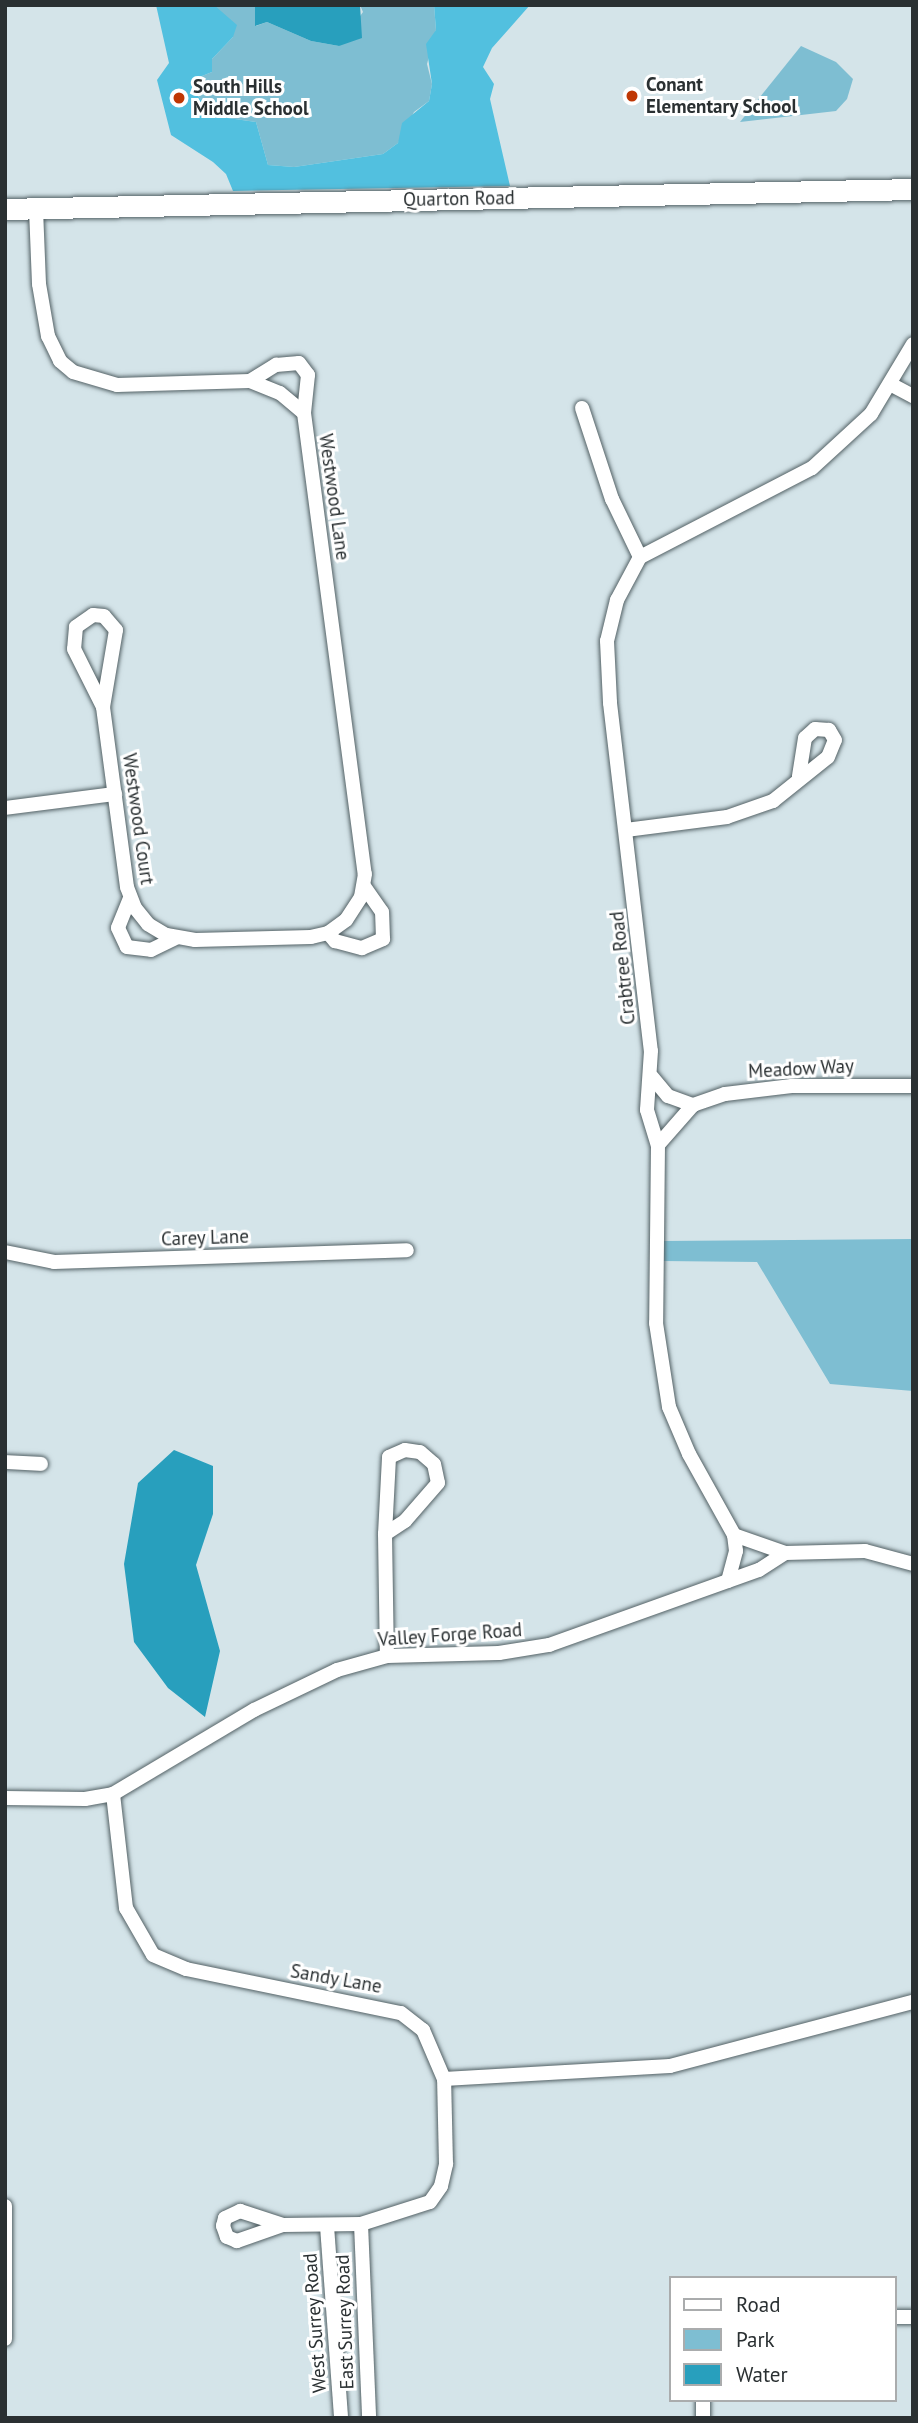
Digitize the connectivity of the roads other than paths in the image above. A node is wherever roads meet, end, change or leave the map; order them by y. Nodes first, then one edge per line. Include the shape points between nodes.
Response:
1 (913, 189) edge
2 (5, 209) edge
3 (36, 209) junction
4 (913, 344) edge
5 (250, 381) junction
6 (892, 385) junction
7 (913, 396) edge
8 (582, 408) dead end
9 (304, 412) junction
10 (640, 557) junction
11 (103, 707) junction
12 (799, 777) dead end
13 (115, 794) junction
14 (5, 808) edge
15 (626, 830) junction
16 (365, 886) junction
17 (130, 898) junction
18 (328, 933) junction
19 (176, 938) junction
20 (652, 1077) junction
21 (913, 1086) edge
22 (693, 1105) junction
23 (658, 1145) junction
24 (407, 1250) dead end
25 (5, 1252) edge
26 (5, 1462) edge
27 (41, 1464) dead end
28 (385, 1534) junction
29 (734, 1535) junction
30 (785, 1553) junction
31 (913, 1564) edge
32 (728, 1581) junction
33 (387, 1656) junction
34 (113, 1794) junction
35 (5, 1798) edge
36 (913, 2002) edge
37 (444, 2080) junction
38 (5, 2206) edge
39 (361, 2224) junction
40 (284, 2225) dead end
41 (327, 2226) junction
42 (5, 2339) edge
43 (341, 2418) edge
44 (369, 2418) edge

1 - 3 street, Quarton Road
2 - 3 street, Quarton Road
3 - 5 street, Westwood Lane via 39,284 48,336 60,361 73,372 117,385
4 - 6 street
5 - 9 street, Westwood Lane via 279,393
5 - 9 street via 276,365 299,363 308,375
6 - 7 street
6 - 10 street via 872,414 812,468
8 - 10 street via 612,499
9 - 16 street, Westwood Lane
10 - 15 street, Crabtree Road via 617,600 607,640
11 - 11 street, Westwood Court via 116,630 104,616 93,615 76,627 74,649
11 - 13 street, Westwood Court
12 - 15 street via 773,801 751,811
13 - 14 street
13 - 17 street, Westwood Court
15 - 20 street, Crabtree Road
16 - 18 street via 352,912
16 - 18 street via 382,912 383,939 362,948 335,941
17 - 19 street, Westwood Court via 148,924
17 - 19 street via 118,929 127,947 151,950
18 - 19 street
20 - 22 street via 668,1096
20 - 23 street, Crabtree Road via 648,1124
21 - 22 street, Meadow Way via 768,1088
22 - 23 street
23 - 29 street, Crabtree Road via 656,1323 660,1371 688,1454
24 - 25 street, Carey Lane via 54,1262
26 - 27 street
28 - 28 street via 389,1457 405,1450 420,1452 435,1464 436,1490
28 - 33 street
29 - 30 street
29 - 32 street via 736,1551
30 - 31 street via 865,1550
30 - 32 street, Valley Forge Road
32 - 33 street, Valley Forge Road via 549,1646 499,1653
33 - 34 street, Valley Forge Road via 337,1670 284,1694
34 - 35 street via 86,1799
34 - 37 street, Sandy Lane via 126,1908 153,1955 186,1969 401,2013 428,2038
36 - 37 street via 670,2066
37 - 39 street, Sandy Lane via 446,2164 440,2186 430,2202
38 - 42 street
39 - 41 street
39 - 44 street, East Surrey Road
40 - 41 street
41 - 43 street, West Surrey Road

